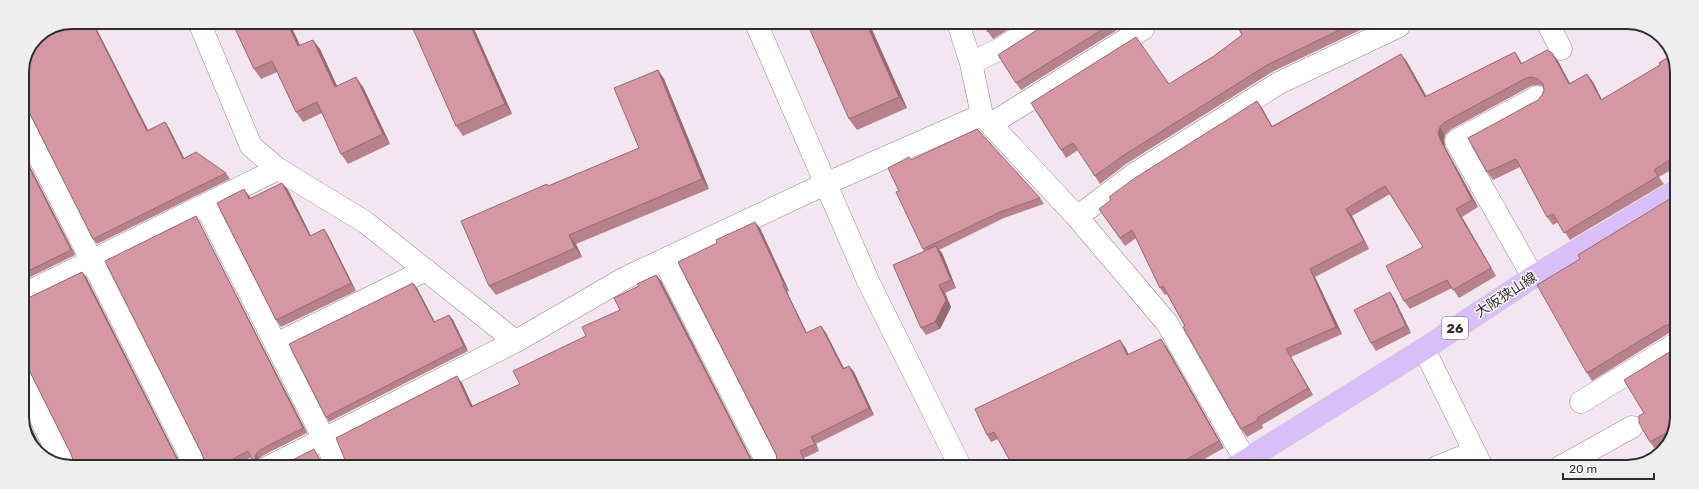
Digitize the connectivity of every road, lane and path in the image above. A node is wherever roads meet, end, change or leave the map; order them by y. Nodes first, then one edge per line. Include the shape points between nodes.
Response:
1 (202, 29) edge
2 (759, 29) edge
3 (960, 29) edge
4 (1032, 29) edge
5 (1142, 29) dead end
6 (1393, 29) edge
7 (1551, 29) edge
8 (1561, 49) dead end
9 (971, 64) junction
10 (1537, 97) dead end
11 (987, 120) junction
12 (29, 137) edge
13 (278, 169) junction
14 (825, 184) junction
15 (1670, 195) edge
16 (205, 205) junction
17 (1077, 217) junction
18 (92, 260) junction
19 (664, 260) junction
20 (426, 270) junction
21 (1534, 277) junction
22 (29, 292) edge
23 (515, 341) junction
24 (276, 344) junction
25 (1670, 348) edge
26 (1424, 349) junction
27 (29, 395) edge
28 (1581, 402) dead end
29 (1632, 427) dead end
30 (324, 439) junction
31 (61, 459) edge
32 (1478, 459) edge
33 (192, 460) edge
34 (282, 460) edge
35 (334, 460) edge
36 (766, 460) edge
37 (957, 460) edge
38 (1238, 460) edge
39 (1246, 460) edge
40 (1573, 460) edge

1 - 13 street via 251,146
2 - 14 street
3 - 9 street
4 - 9 street
5 - 11 street
6 - 17 street via 1279,83 1133,175
7 - 8 street
9 - 11 street
10 - 21 street via 1456,141
11 - 14 street
11 - 17 street
12 - 18 street
13 - 16 street
13 - 20 street via 365,222
14 - 19 street
14 - 37 street via 868,282
15 - 21 main road, 大阪狭山線 / 26
16 - 18 street
16 - 24 street
17 - 38 street via 1167,323
18 - 22 street
18 - 33 street
19 - 23 street via 625,278
19 - 36 street
20 - 23 street
20 - 24 street
21 - 26 main road, 大阪狭山線 / 26
23 - 30 street
24 - 30 street
25 - 28 street
26 - 32 street
26 - 39 main road, 大阪狭山線 / 26
27 - 31 street
29 - 40 street
30 - 34 street
30 - 35 street

